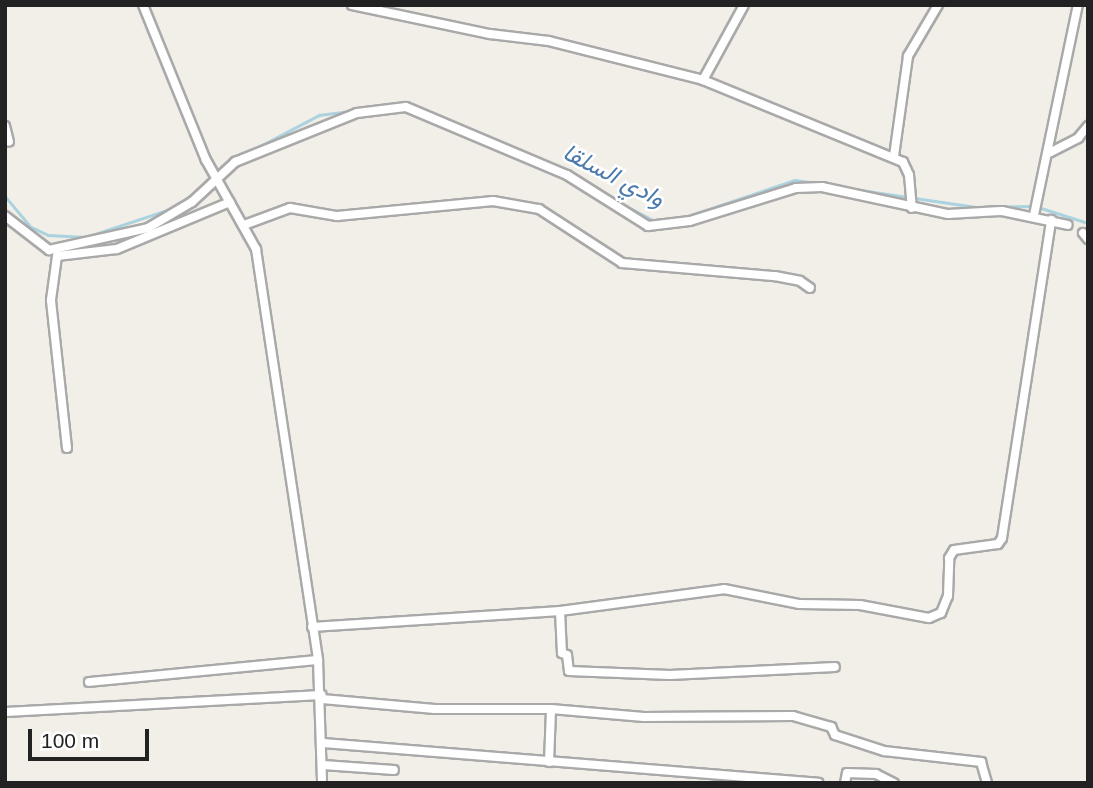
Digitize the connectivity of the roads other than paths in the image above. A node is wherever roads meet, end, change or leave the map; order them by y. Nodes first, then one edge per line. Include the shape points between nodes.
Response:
1 (144, 5) edge
2 (352, 5) edge
3 (744, 5) edge
4 (939, 5) edge
5 (1078, 5) edge
6 (703, 80) junction
7 (5, 126) edge
8 (1088, 126) edge
9 (9, 142) dead end
10 (1049, 153) junction
11 (894, 156) junction
12 (216, 178) junction
13 (230, 202) junction
14 (912, 208) junction
15 (1034, 215) junction
16 (5, 216) edge
17 (1051, 220) junction
18 (244, 225) junction
19 (1068, 225) dead end
20 (810, 288) dead end
21 (67, 448) dead end
22 (560, 611) junction
23 (312, 628) junction
24 (318, 660) junction
25 (835, 667) dead end
26 (89, 682) dead end
27 (322, 697) junction
28 (551, 709) junction
29 (5, 712) edge
30 (323, 743) junction
31 (550, 762) junction
32 (323, 765) junction
33 (394, 770) dead end
34 (322, 783) edge
35 (818, 783) edge
36 (845, 783) edge
37 (894, 783) edge
38 (987, 783) edge

1 - 12 street
2 - 6 street via 477,32 549,41
3 - 6 street
4 - 11 street via 908,56
5 - 10 street
6 - 11 street
7 - 9 street
8 - 10 street via 1078,138
10 - 15 street
11 - 14 street via 909,175
12 - 13 street
12 - 14 street via 234,162 302,133 357,113 406,107 567,175 648,226 690,221 796,188 822,187
12 - 16 street via 192,202 148,228 49,250
13 - 18 street
13 - 21 street via 117,249 57,256 51,300
14 - 15 street via 948,214 1002,211
15 - 17 street
17 - 19 street
17 - 22 street via 1002,538 998,544 954,550 941,613 929,618 860,605 799,604 724,589
18 - 20 street via 290,208 337,216 493,201 538,209 622,263 775,276
18 - 23 street via 256,249 265,291 283,453
22 - 23 street
22 - 25 street via 562,653 567,655 569,671 670,675
23 - 24 street
24 - 26 street
24 - 27 street
27 - 28 street via 435,709
27 - 29 street
27 - 30 street
28 - 31 street
28 - 38 street via 644,717 793,716 884,751 981,762
30 - 31 street
30 - 32 street
31 - 35 street
32 - 33 street
32 - 34 street
36 - 37 street via 848,773 876,774

